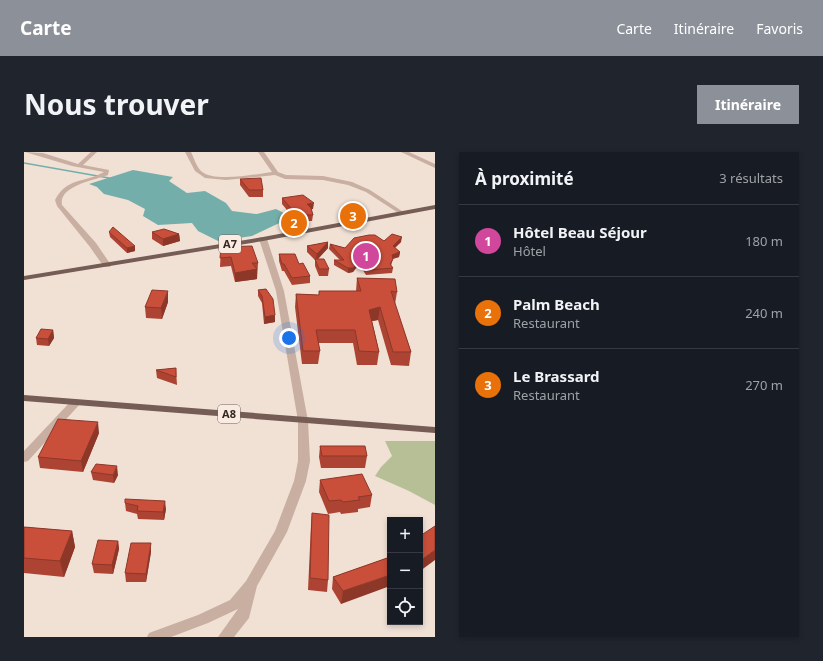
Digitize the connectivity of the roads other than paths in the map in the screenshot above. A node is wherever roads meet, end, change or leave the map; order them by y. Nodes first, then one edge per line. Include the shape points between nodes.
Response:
1 (28, 152) edge
2 (94, 152) edge
3 (188, 152) edge
4 (261, 152) edge
5 (404, 152) edge
6 (79, 166) junction
7 (435, 166) edge
8 (276, 173) junction
9 (435, 207) edge
10 (402, 214) junction
11 (263, 239) junction
12 (107, 265) junction
13 (24, 278) edge
14 (24, 398) edge
15 (76, 402) junction
16 (303, 420) junction
17 (435, 430) edge
18 (24, 458) edge
19 (251, 585) junction
20 (154, 637) edge
21 (224, 637) edge

1 - 6 street
2 - 6 street
3 - 8 street via 199,173 205,176 232,178
4 - 8 street
5 - 7 street
6 - 12 street via 108,172 67,187 58,203
8 - 10 street via 285,177 323,178 350,183 368,191
9 - 10 main road, A7
10 - 11 main road, A7
11 - 12 main road, A7
11 - 16 street via 280,291
12 - 13 main road, A7
14 - 15 main road, A8
15 - 16 main road, A8
15 - 18 street
16 - 17 main road, A8
16 - 19 street via 304,461 300,481 280,532
19 - 20 street via 235,604 204,619
19 - 21 street via 244,614

